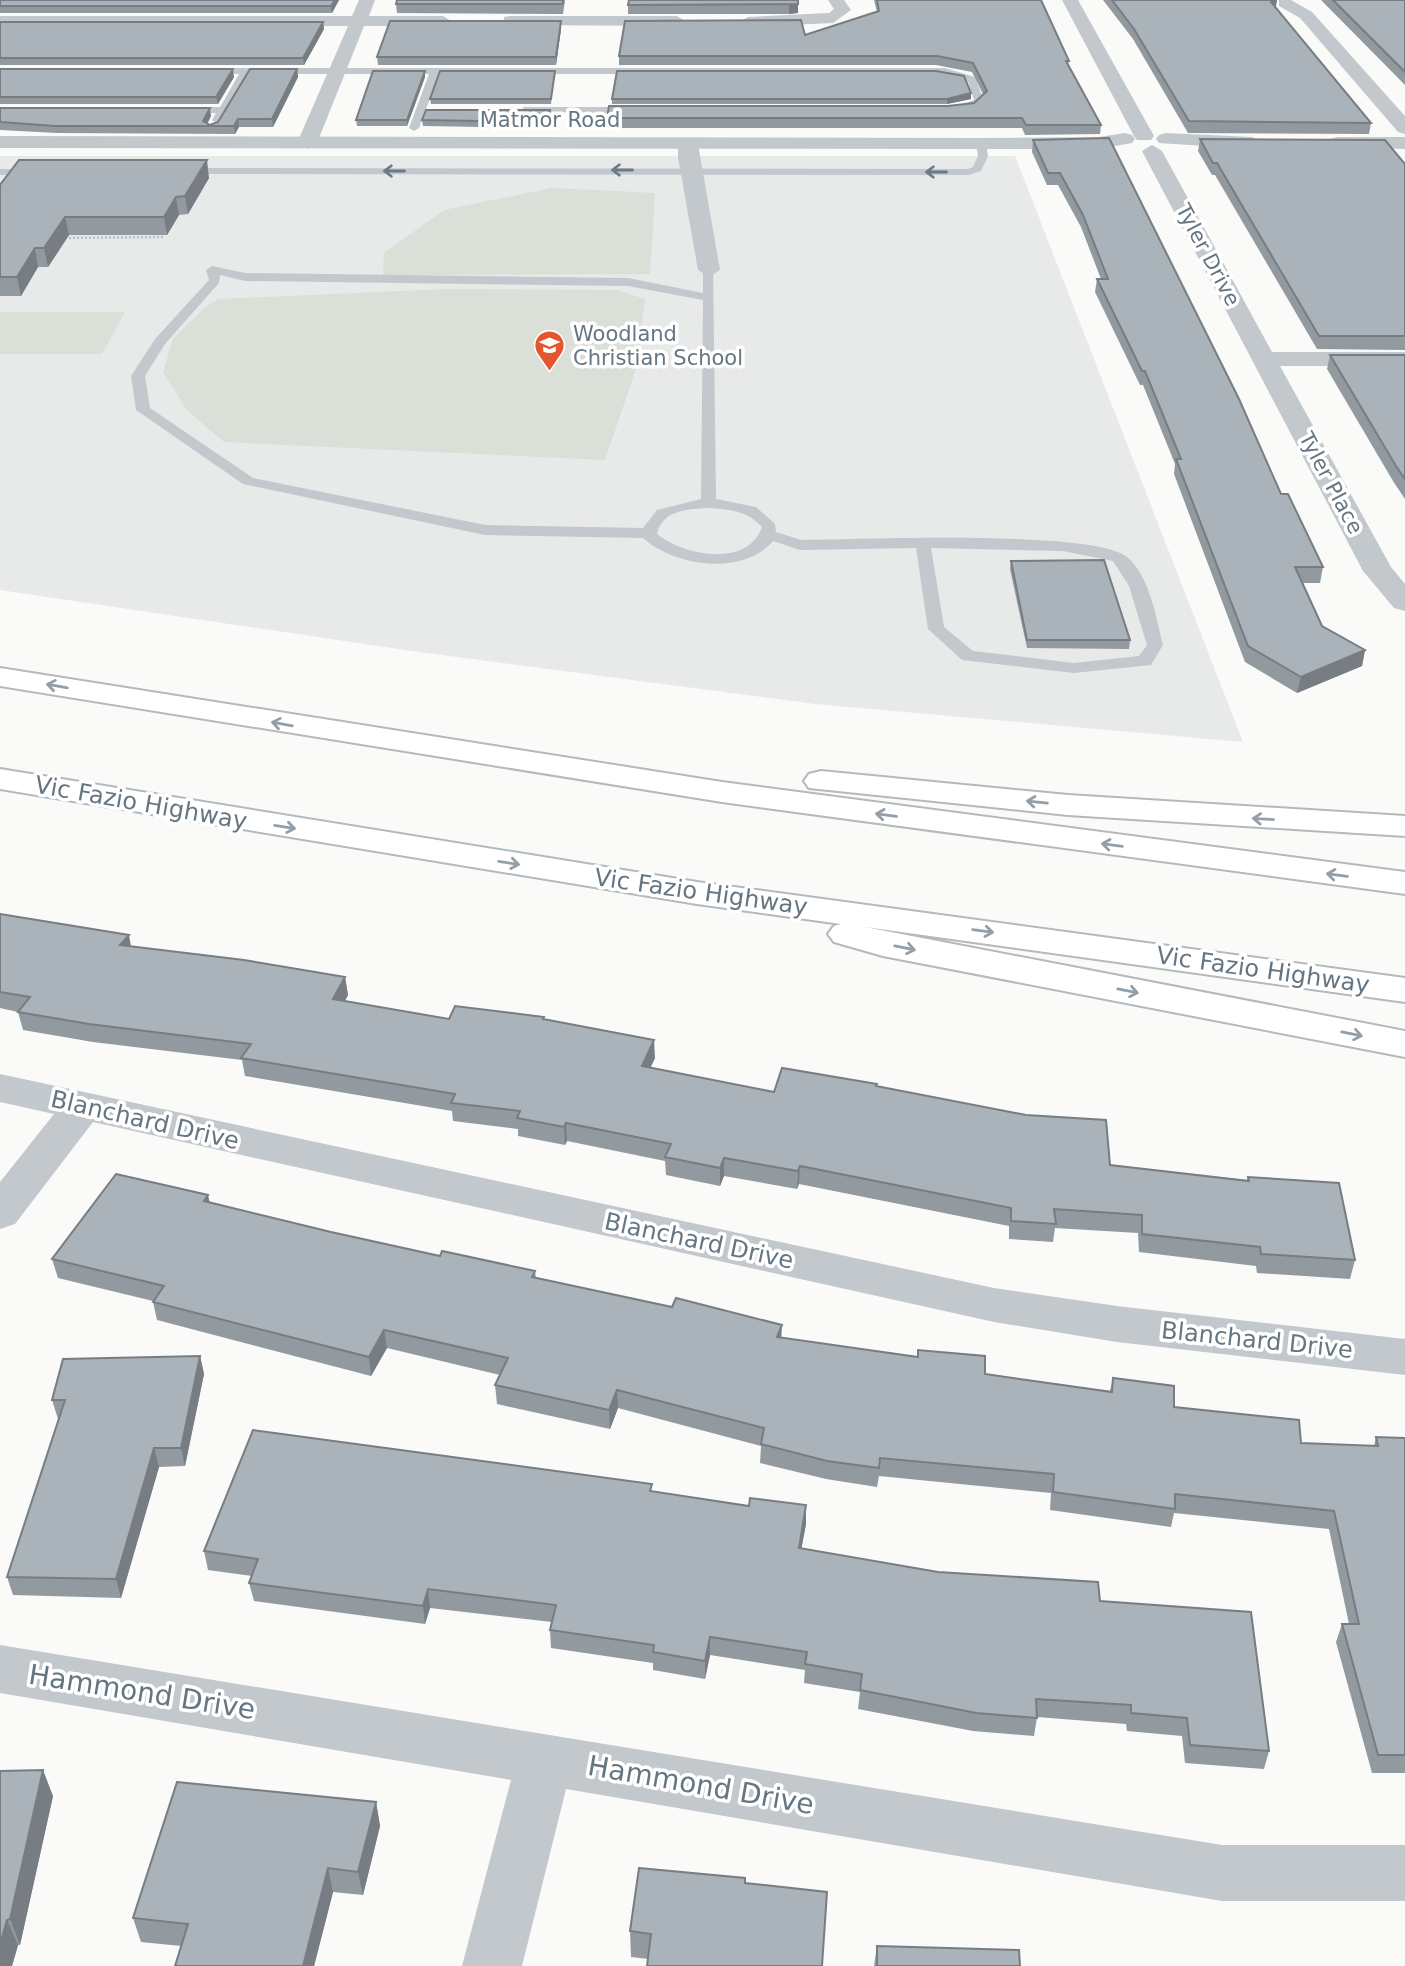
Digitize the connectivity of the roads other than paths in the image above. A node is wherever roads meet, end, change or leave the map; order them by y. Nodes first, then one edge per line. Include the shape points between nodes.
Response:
1 (368, 0) edge
2 (600, 0) edge
3 (836, 0) edge
4 (1070, 0) edge
5 (1286, 3) dead end
6 (0, 21) edge
7 (358, 21) junction
8 (464, 21) edge
9 (491, 21) edge
10 (597, 21) junction
11 (693, 22) edge
12 (734, 22) edge
13 (944, 56) edge
14 (191, 71) edge
15 (246, 71) junction
16 (337, 71) junction
17 (435, 71) junction
18 (949, 72) junction
19 (167, 110) edge
20 (223, 110) junction
21 (420, 110) junction
22 (434, 110) edge
23 (516, 110) edge
24 (654, 110) edge
25 (947, 110) edge
26 (212, 128) edge
27 (414, 128) dead end
28 (1405, 128) edge
29 (0, 142) edge
30 (307, 143) junction
31 (1269, 143) edge
32 (1323, 143) edge
33 (1405, 143) edge
34 (688, 144) junction
35 (981, 144) junction
36 (1148, 144) junction
37 (690, 170) junction
38 (165, 171) edge
39 (0, 172) edge
40 (54, 172) edge
41 (709, 270) joint
42 (709, 297) junction
43 (1264, 359) junction
44 (1405, 359) edge
45 (708, 503) junction
46 (649, 533) junction
47 (769, 535) junction
48 (923, 545) junction
49 (1405, 602) edge
50 (0, 677) edge
51 (349, 735) junction
52 (0, 779) edge
53 (1405, 827) edge
54 (1405, 883) edge
55 (697, 893) junction
56 (1405, 990) edge
57 (1405, 1044) edge
58 (0, 1088) edge
59 (82, 1107) junction
60 (0, 1213) edge
61 (1405, 1357) edge
62 (0, 1669) edge
63 (545, 1759) junction
64 (1405, 1873) edge
65 (492, 1966) edge

1 - 7 street
2 - 10 street
3 - 12 street via 843,10 833,18
4 - 36 street, Tyler Drive
5 - 28 street via 1306,15
6 - 7 street
7 - 8 street
7 - 16 street
9 - 10 street
10 - 11 street
13 - 18 lane
14 - 15 lane
15 - 16 lane
15 - 20 lane
16 - 17 lane
16 - 30 street
17 - 18 lane
17 - 21 lane
18 - 25 lane via 972,79 979,103 968,113
19 - 20 lane
20 - 26 lane
21 - 22 lane
21 - 27 lane
23 - 24 lane
29 - 30 street, Matmor Road
30 - 34 street, Matmor Road
31 - 36 street, Matmor Road
32 - 33 street
34 - 35 street, Matmor Road
34 - 37 street
35 - 36 street, Matmor Road
35 -> 37 lane via 983,156 977,169 969,172
36 - 43 street, Tyler Drive
37 -> 38 lane
37 - 41 street
39 - 40 lane
41 - 42 lane
42 - 45 lane
42 - 46 lane via 684,297 642,283 245,277 212,270 215,280 160,342 138,376 143,410 248,481 485,530
43 - 44 street
43 - 49 street, Tyler Place via 1378,572
45 - 46 lane via 670,509 657,517
45 - 47 lane via 755,512 770,527
46 - 47 lane via 670,552 709,559 749,552
47 - 48 lane via 800,545
48 - 48 lane via 1055,545 1117,556 1131,569 1155,645 1145,662 1074,668 968,656 936,629
51 -> 50 highway
53 -> 51 highway via 1068,805
54 -> 51 highway via 901,817
52 -> 55 highway, Vic Fazio Highway
55 -> 56 highway, Vic Fazio Highway
55 -> 57 highway via 883,944
58 - 59 street, Blanchard Drive
59 - 60 street
59 - 61 street, Blanchard Drive via 994,1305
62 - 63 street, Hammond Drive
63 - 64 street, Hammond Drive via 1222,1872
63 - 65 street

